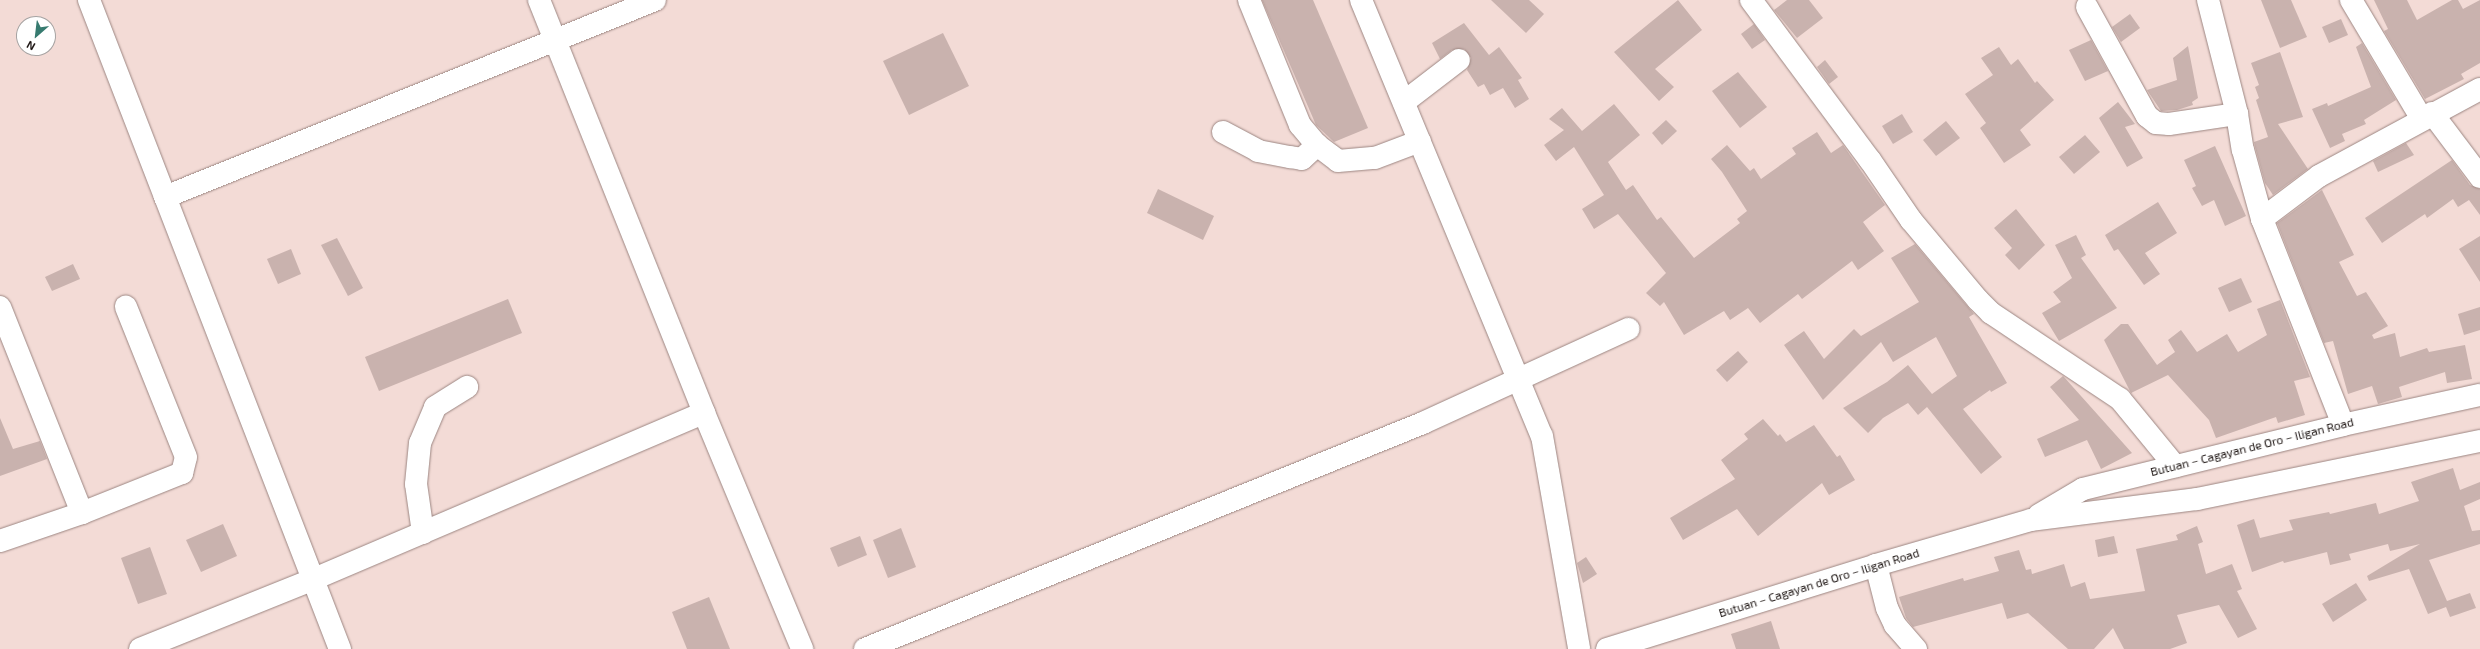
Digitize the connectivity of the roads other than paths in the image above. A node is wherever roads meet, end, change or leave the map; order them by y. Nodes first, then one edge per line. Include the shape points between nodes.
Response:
1 (89, 0) edge
2 (540, 0) edge
3 (655, 0) edge
4 (1249, 0) edge
5 (1361, 0) edge
6 (1751, 0) edge
7 (2208, 0) edge
8 (2351, 0) edge
9 (2087, 7) dead end
10 (556, 42) junction
11 (1459, 60) dead end
12 (2480, 89) edge
13 (1404, 102) junction
14 (2237, 114) junction
15 (2427, 116) junction
16 (1223, 132) dead end
17 (1420, 141) junction
18 (1317, 145) junction
19 (2480, 177) edge
20 (165, 196) junction
21 (2262, 220) junction
22 (0, 307) edge
23 (126, 307) dead end
24 (1628, 329) dead end
25 (1519, 378) junction
26 (467, 387) dead end
27 (2480, 394) edge
28 (704, 413) junction
29 (2343, 425) junction
30 (2480, 441) edge
31 (2176, 466) junction
32 (82, 514) junction
33 (2031, 520) junction
34 (423, 532) junction
35 (0, 540) edge
36 (1876, 565) junction
37 (314, 579) junction
38 (1618, 647) edge
39 (140, 649) edge
40 (340, 649) edge
41 (802, 649) edge
42 (865, 649) edge
43 (1579, 649) edge
44 (1916, 649) edge

1 - 20 main road
2 - 10 main road
3 - 10 main road
4 - 18 main road via 1300,125
5 - 13 main road
6 - 31 main road via 1870,160 1911,220 1978,300 1992,313 2120,399
7 - 14 main road
8 - 15 main road
9 - 14 main road via 2147,116 2156,123 2169,124
10 - 20 main road
10 - 28 main road
11 - 13 main road
12 - 15 main road
13 - 17 main road
14 - 21 main road via 2243,150
15 - 19 main road
15 - 21 main road via 2319,176
16 - 18 main road via 1258,151 1290,158 1302,159
17 - 18 main road via 1374,158 1338,161
17 - 25 main road
20 - 37 main road
21 - 29 main road
22 - 32 main road
23 - 32 main road via 183,450 186,466 182,473 173,479
24 - 25 main road
25 - 42 main road via 1423,423
25 - 43 main road via 1542,436
26 - 34 main road via 435,407 420,443 416,484
27 - 29 main road, Butuan – Cagayan de Oro – Iligan Road
28 - 34 main road
28 - 41 main road
29 - 31 main road, Butuan – Cagayan de Oro – Iligan Road
30 - 33 main road, Butuan – Cagayan de Oro – Iligan Road via 2197,499
31 - 33 main road, Butuan – Cagayan de Oro – Iligan Road via 2083,489
32 - 35 main road
33 - 36 main road, Butuan – Cagayan de Oro – Iligan Road
34 - 37 main road
36 - 38 main road, Butuan – Cagayan de Oro – Iligan Road
36 - 44 main road via 1887,608 1895,625
37 - 39 main road
37 - 40 main road

